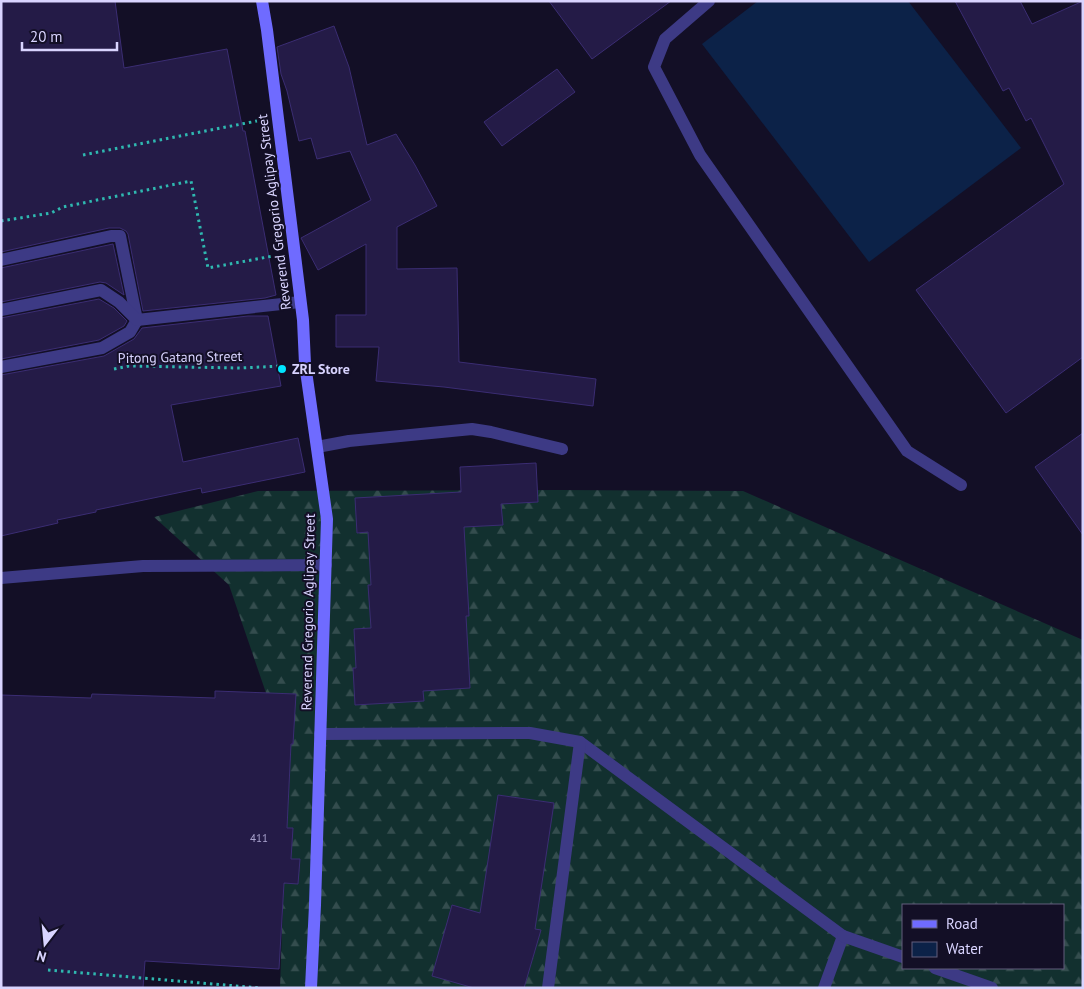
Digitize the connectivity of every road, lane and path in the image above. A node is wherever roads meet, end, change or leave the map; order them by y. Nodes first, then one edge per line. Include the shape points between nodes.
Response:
1 (262, 1) edge
2 (709, 1) edge
3 (278, 117) junction
4 (84, 155) dead end
5 (1, 221) edge
6 (294, 252) junction
7 (1, 260) edge
8 (300, 302) junction
9 (1, 310) edge
10 (138, 320) junction
11 (305, 364) junction
12 (1, 367) edge
13 (110, 370) dead end
14 (318, 447) junction
15 (562, 449) dead end
16 (960, 486) dead end
17 (326, 565) junction
18 (1, 578) edge
19 (320, 734) junction
20 (580, 742) junction
21 (843, 936) junction
22 (902, 957) edge
23 (938, 969) edge
24 (48, 970) dead end
25 (260, 988) edge
26 (311, 988) edge
27 (548, 988) edge
28 (824, 988) edge
29 (992, 988) edge

1 - 3 street, Reverend Gregorio Aglipay Street
2 - 16 lane via 665,38 654,67 700,156 907,450
3 - 4 path
3 - 6 street, Reverend Gregorio Aglipay Street
5 - 6 path via 191,181 208,268
6 - 8 street, Reverend Gregorio Aglipay Street
7 - 10 lane via 120,236
8 - 10 lane
8 - 11 street, Reverend Gregorio Aglipay Street
9 - 10 lane via 101,290
10 - 12 lane via 130,332 102,348
11 - 13 path, Pitong Gatang Street via 240,368 129,366
11 - 14 street, Reverend Gregorio Aglipay Street
14 - 15 lane via 472,429
14 - 17 street, Reverend Gregorio Aglipay Street via 327,519
17 - 18 lane via 143,566
17 - 19 street, Reverend Gregorio Aglipay Street
19 - 20 lane via 530,733
19 - 26 street, Reverend Gregorio Aglipay Street
20 - 21 lane
20 - 27 lane
21 - 22 lane
21 - 28 lane
23 - 29 lane
24 - 25 path

